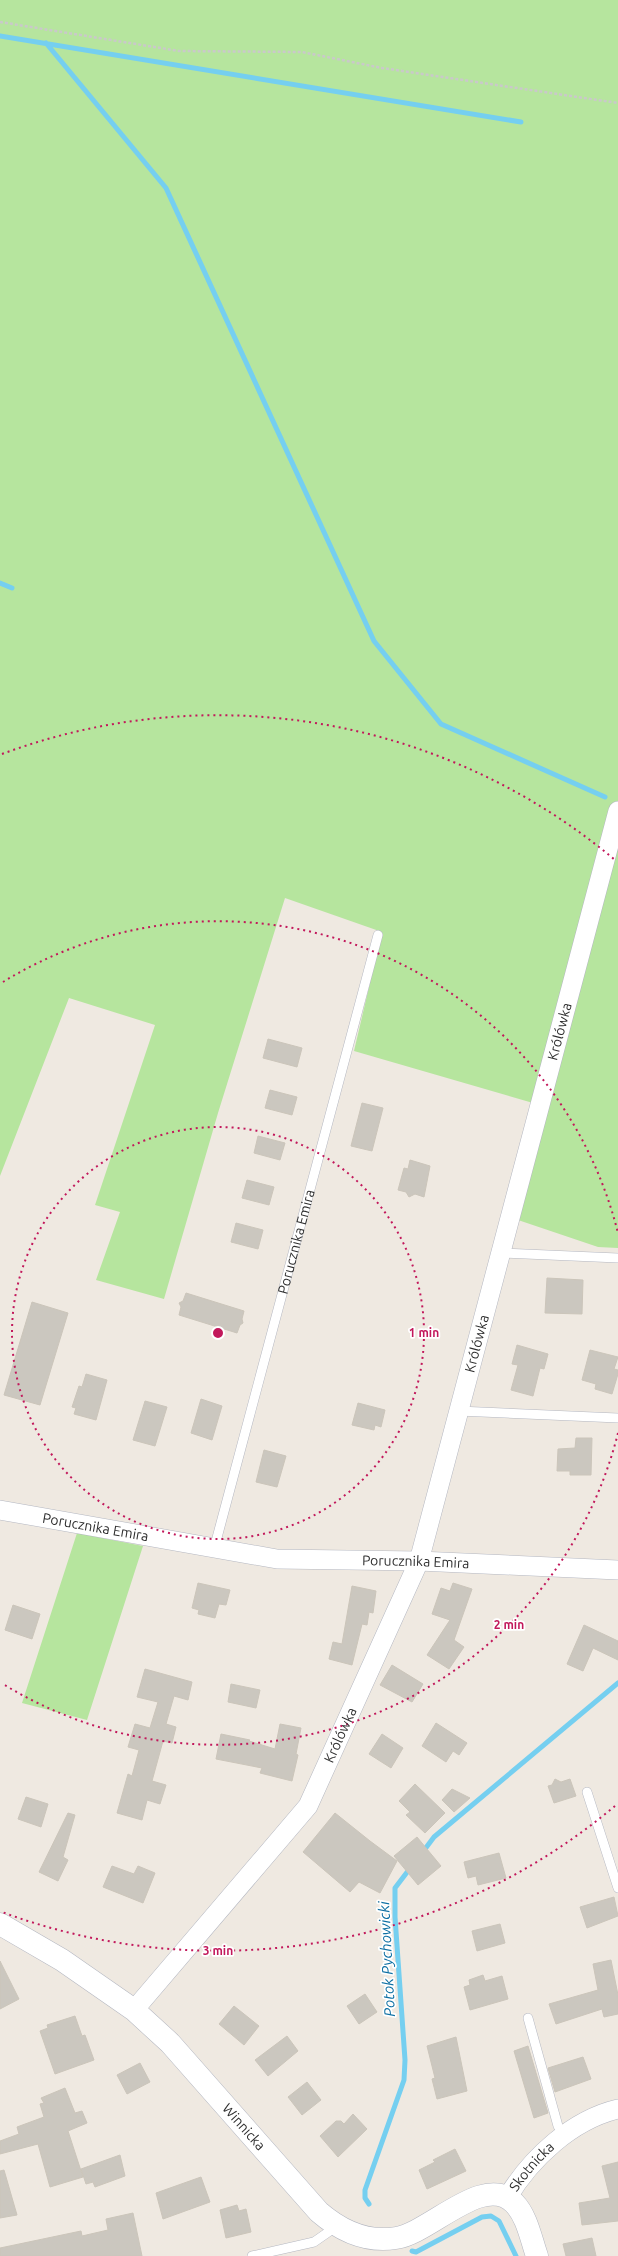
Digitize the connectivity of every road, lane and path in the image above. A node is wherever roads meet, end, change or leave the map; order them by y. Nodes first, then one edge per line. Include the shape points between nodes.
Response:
1 (0, 22) edge
2 (618, 103) edge
3 (618, 811) edge
4 (378, 934) dead end
5 (501, 1253) junction
6 (618, 1258) edge
7 (458, 1411) junction
8 (618, 1418) edge
9 (0, 1510) edge
10 (214, 1549) junction
11 (419, 1561) junction
12 (618, 1570) edge
13 (587, 1792) dead end
14 (618, 1888) edge
15 (0, 1924) edge
16 (134, 2010) junction
17 (528, 2018) dead end
18 (618, 2109) edge
19 (564, 2135) junction
20 (507, 2198) junction
21 (337, 2226) junction
22 (252, 2256) edge
23 (537, 2256) edge

1 - 2 path via 179,51 302,52 382,68
3 - 5 street, Królówka
4 - 10 lane, Porucznika Emira
5 - 6 lane
5 - 7 street, Królówka
7 - 8 lane
7 - 11 street, Królówka
9 - 10 street, Porucznika Emira
10 - 11 street, Porucznika Emira via 277,1559
11 - 12 street, Porucznika Emira
11 - 16 street, Królówka via 308,1806
13 - 14 lane
15 - 16 street, Winnicka via 80,1972
16 - 21 street, Winnicka via 170,2043 319,2212
17 - 19 lane via 558,2126
18 - 19 street, Skotnicka via 592,2118
19 - 20 street, Skotnicka via 528,2168
20 - 21 street, Winnicka via 492,2194 479,2196 418,2230 398,2238 364,2237
20 - 23 street, Skotnicka via 519,2210
21 - 22 lane via 314,2242

